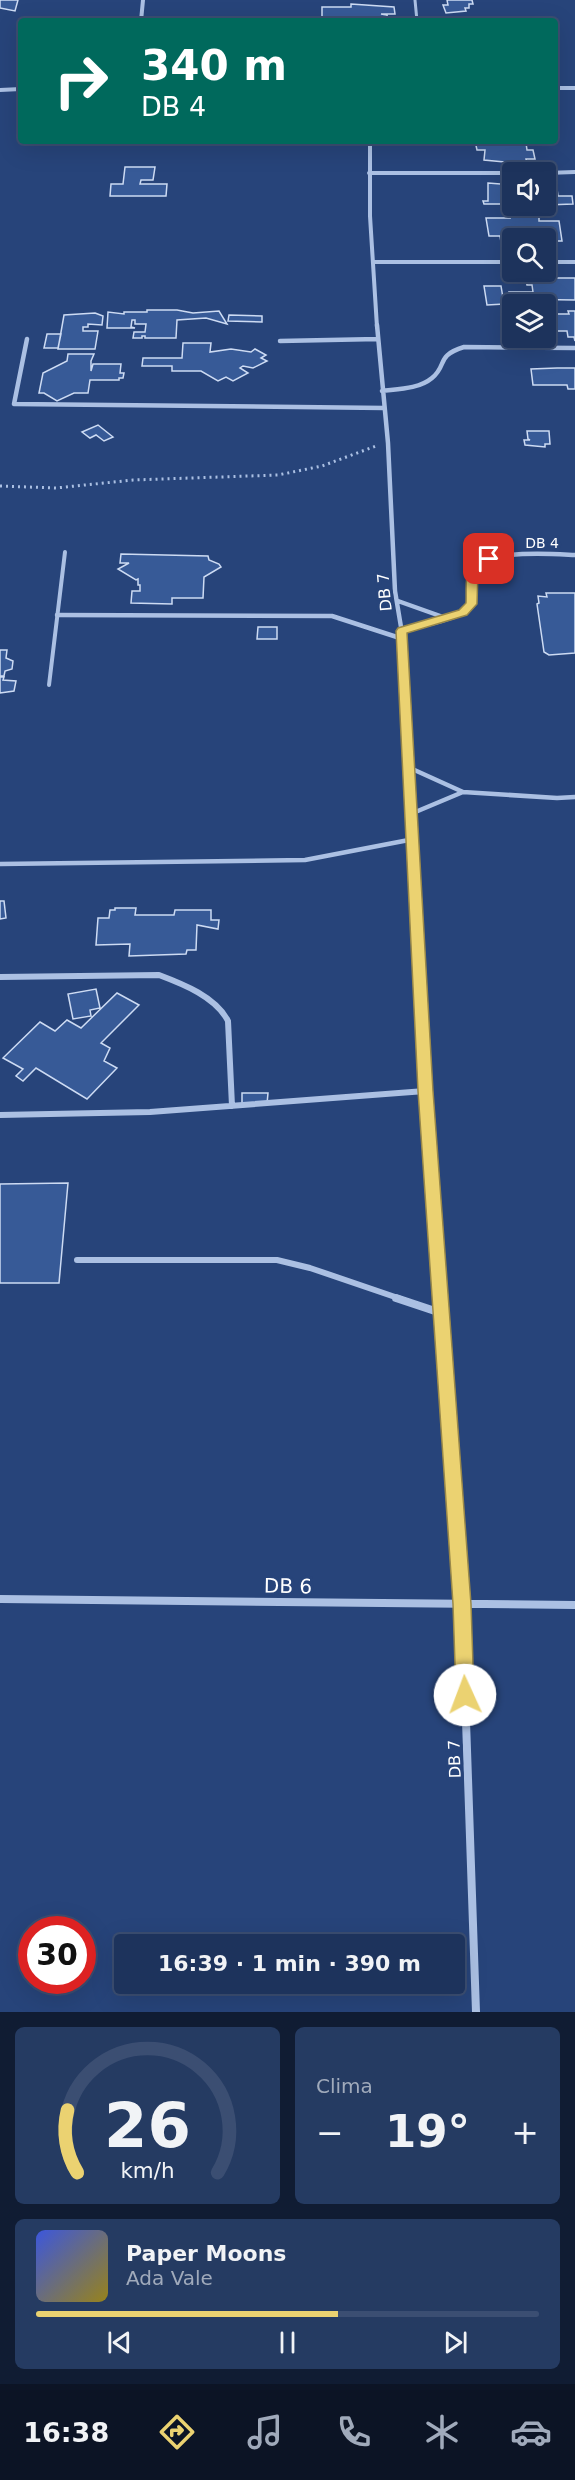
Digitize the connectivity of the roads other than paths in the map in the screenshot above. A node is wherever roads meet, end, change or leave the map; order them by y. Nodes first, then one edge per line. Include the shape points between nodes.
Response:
1 (143, 0) edge
2 (415, 0) edge
3 (141, 18) edge
4 (417, 18) edge
5 (558, 88) edge
6 (575, 88) edge
7 (0, 90) edge
8 (18, 90) edge
9 (370, 144) edge
10 (556, 172) edge
11 (575, 172) edge
12 (369, 173) junction
13 (502, 173) edge
14 (374, 262) junction
15 (502, 262) edge
16 (556, 262) edge
17 (575, 262) edge
18 (27, 339) dead end
19 (378, 339) junction
20 (280, 341) dead end
21 (575, 348) edge
22 (382, 391) junction
23 (384, 408) junction
24 (65, 552) dead end
25 (575, 555) edge
26 (398, 601) junction
27 (57, 615) junction
28 (443, 617) junction
29 (402, 631) junction
30 (404, 639) junction
31 (49, 685) dead end
32 (410, 768) junction
33 (463, 792) junction
34 (575, 797) edge
35 (412, 813) junction
36 (414, 839) junction
37 (0, 864) edge
38 (0, 977) edge
39 (425, 1091) junction
40 (232, 1106) junction
41 (0, 1115) edge
42 (77, 1260) dead end
43 (441, 1313) junction
44 (0, 1599) edge
45 (462, 1604) junction
46 (575, 1605) edge
47 (476, 2012) edge

1 - 3 street
2 - 4 lane
5 - 6 street
7 - 8 street
9 - 12 street, DB 7
10 - 11 street
12 - 13 street
12 - 14 street, DB 7
14 - 15 street
14 - 19 street, DB 7
16 - 17 street
18 - 23 street via 14,404
19 - 20 street
19 - 22 street, DB 7
21 - 22 street via 464,347 443,358 439,371 425,383
22 - 23 street, DB 7
23 - 26 street, DB 7
24 - 27 lane
25 - 28 street, DB 4 via 501,556 478,564 472,570 471,604 463,613
26 - 28 street
26 - 29 street, DB 7
27 - 30 street via 332,616
27 - 31 lane
28 - 29 street, DB 4
29 - 30 street, DB 7
30 - 32 street, DB 7
32 - 33 lane
32 - 35 street, DB 7
33 - 34 lane
33 - 35 lane
35 - 36 street, DB 7
36 - 37 lane via 305,861
36 - 39 street, DB 7
38 - 40 street via 134,974 159,975 181,983 222,1009 228,1021
39 - 40 street
39 - 43 street, DB 7
40 - 41 street via 150,1113
42 - 43 street via 277,1260
43 - 45 street, DB 7
44 - 45 street, DB 6
45 - 46 street, DB 6
45 - 47 street, DB 7

